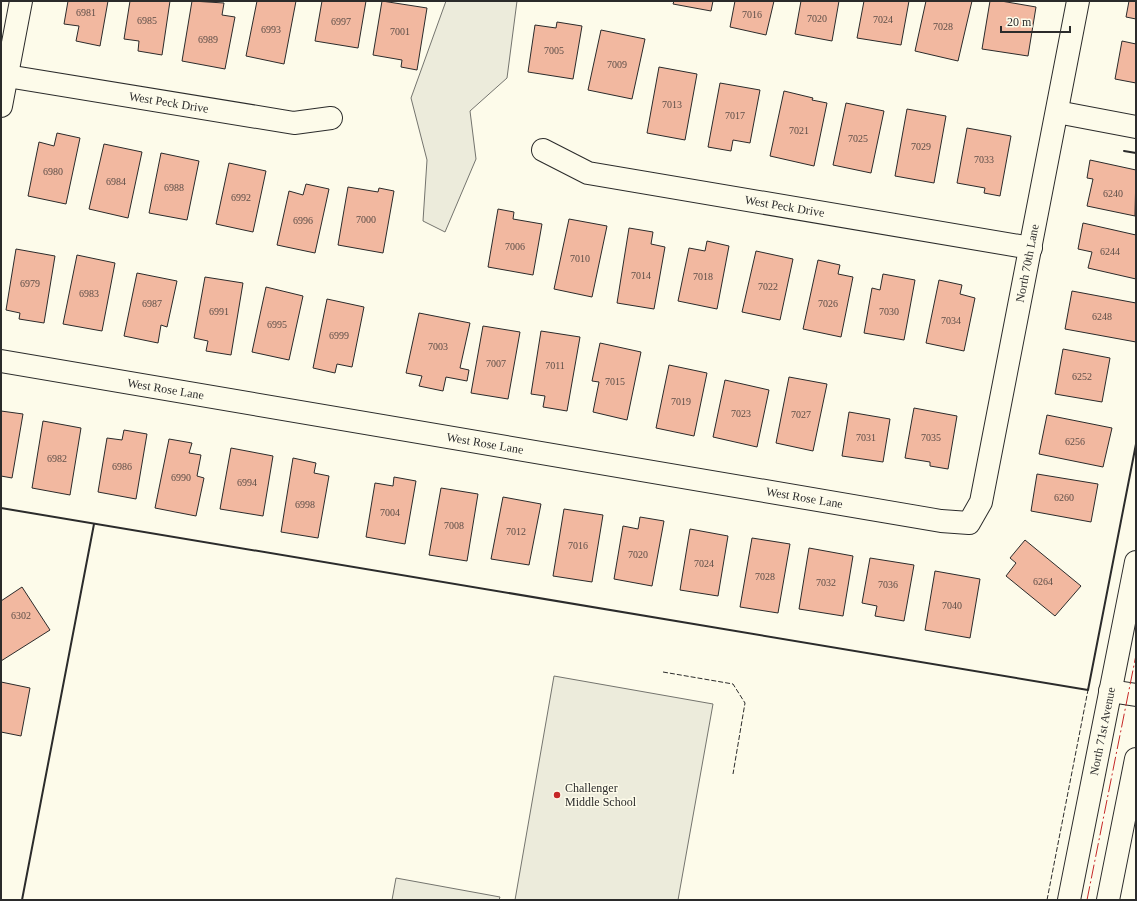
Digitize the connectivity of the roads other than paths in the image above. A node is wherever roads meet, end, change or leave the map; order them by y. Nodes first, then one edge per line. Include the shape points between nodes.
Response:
1 (22, 1) edge
2 (1078, 1) edge
3 (7, 76) junction
4 (1, 106) edge
5 (1057, 112) junction
6 (331, 118) dead end
7 (1136, 127) edge
8 (544, 150) dead end
9 (1031, 248) junction
10 (1, 361) edge
11 (969, 523) joint
12 (1136, 562) edge
13 (1110, 691) junction
14 (1136, 695) edge
15 (1136, 759) edge
16 (1069, 900) edge
17 (1108, 900) edge

1 - 3 street
2 - 5 street, North 70th Lane
3 - 4 street
3 - 6 street, West Peck Drive via 294,123
5 - 7 street
5 - 9 street, North 70th Lane
8 - 9 street, West Peck Drive via 588,173
9 - 11 street, North 70th Lane via 981,502
10 - 11 street, West Rose Lane via 941,521
12 - 13 street, North 71st Avenue
13 - 14 street
13 - 16 street, North 71st Avenue
15 - 17 street

